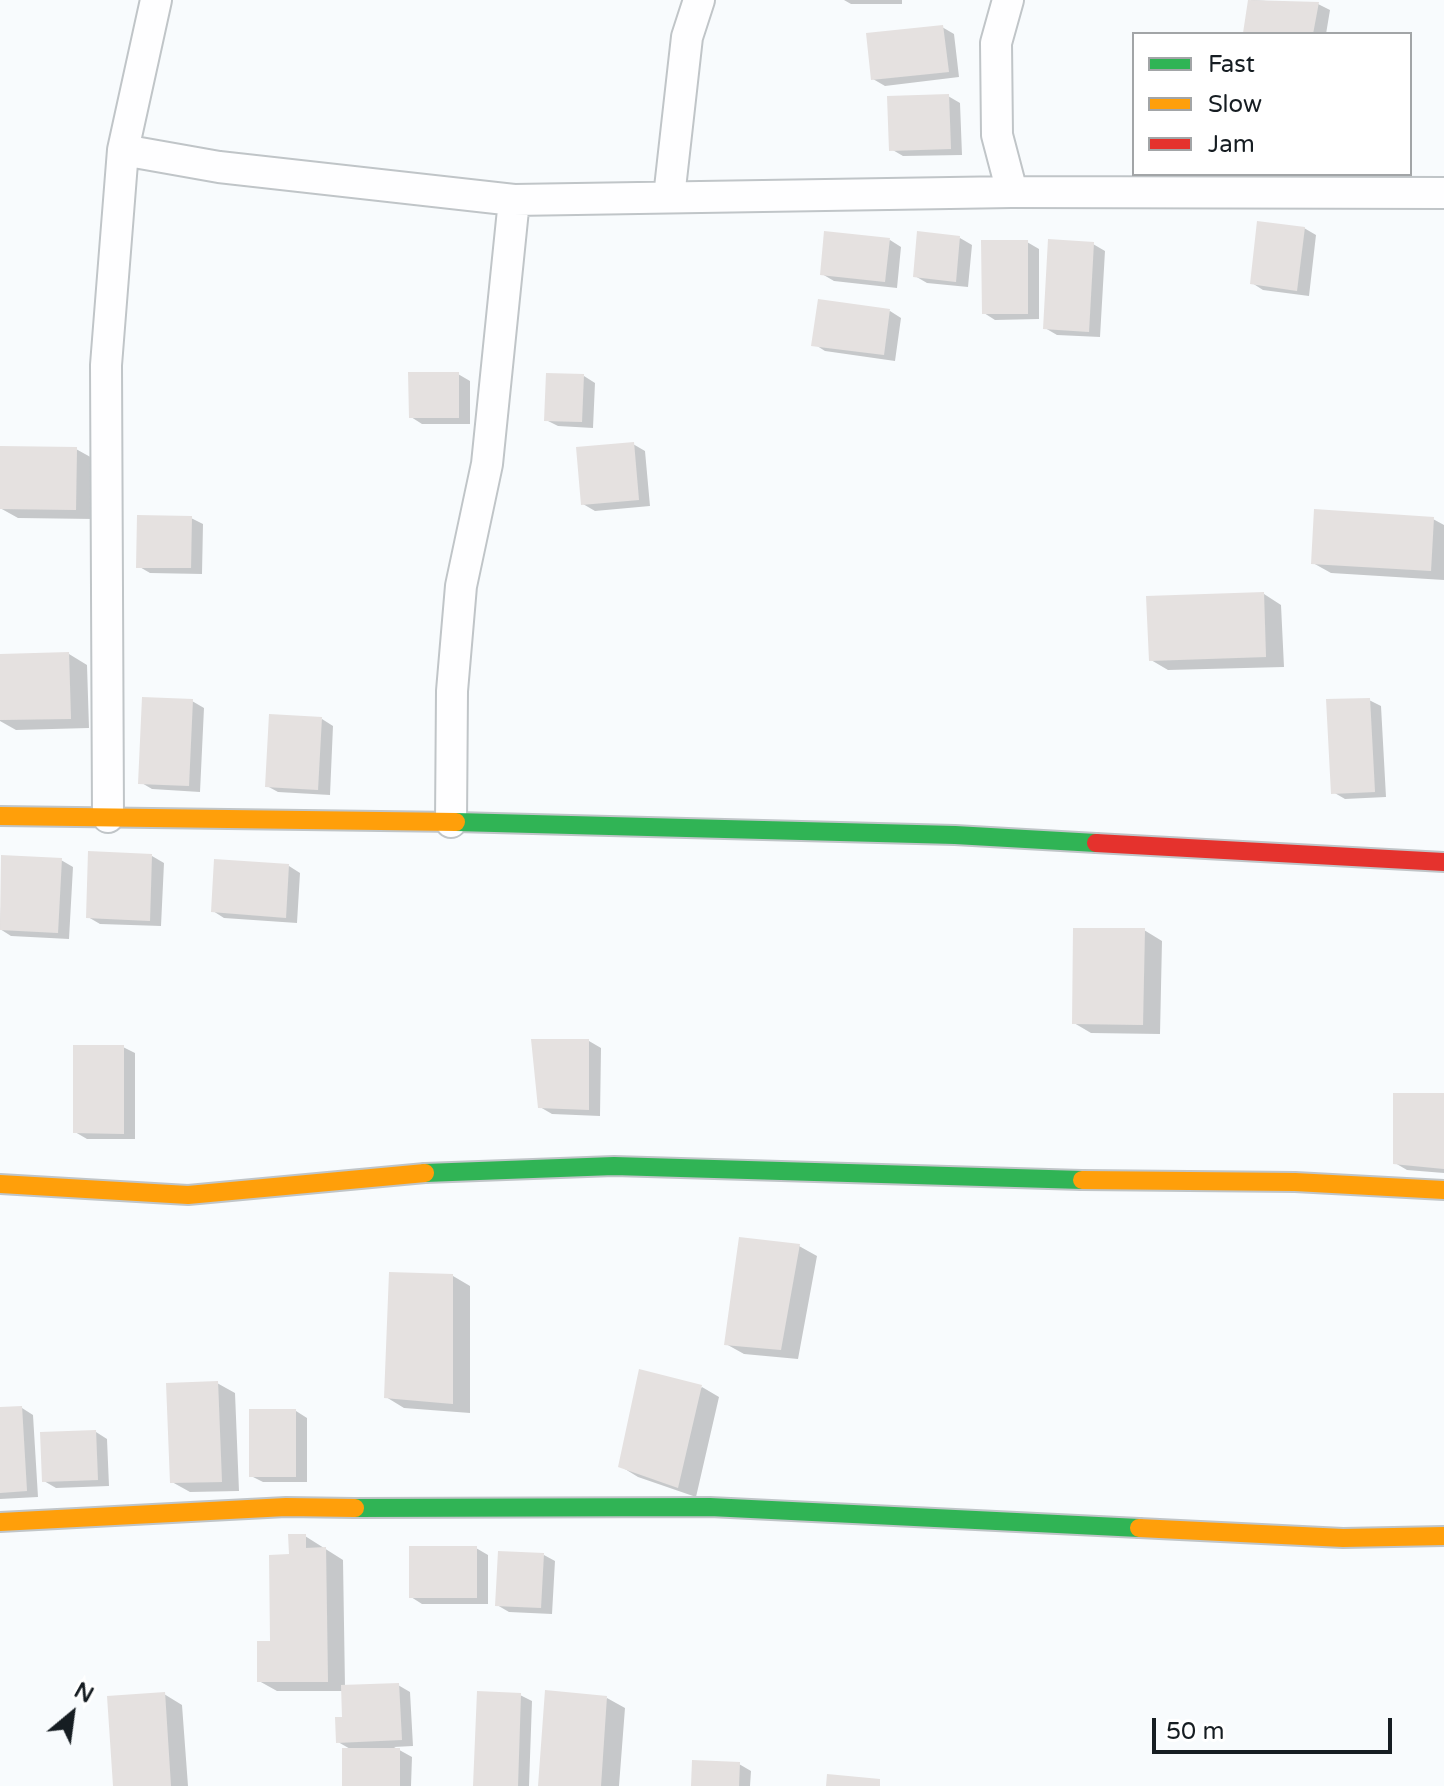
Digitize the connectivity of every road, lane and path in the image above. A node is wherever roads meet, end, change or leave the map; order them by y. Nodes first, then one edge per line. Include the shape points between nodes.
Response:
1 (156, 0) edge
2 (699, 0) edge
3 (1008, 0) edge
4 (123, 150) junction
5 (1012, 192) junction
6 (1444, 193) edge
7 (669, 197) junction
8 (514, 200) junction
9 (0, 816) edge
10 (108, 817) junction
11 (451, 822) junction
12 (1444, 862) edge
13 (0, 1184) edge
14 (1444, 1190) edge
15 (0, 1522) edge
16 (1444, 1536) edge

1 - 4 street
2 - 7 street via 687,37
3 - 5 street via 996,43 997,135
4 - 8 street via 219,167
4 - 10 street via 106,365
5 - 6 street
5 - 7 street
7 - 8 street
8 - 11 street via 487,464 461,586 452,691
9 - 10 street
10 - 11 street
11 - 12 street via 955,835
13 - 14 street via 188,1195 397,1174 614,1166
15 - 16 street via 286,1507 710,1507 1343,1538

